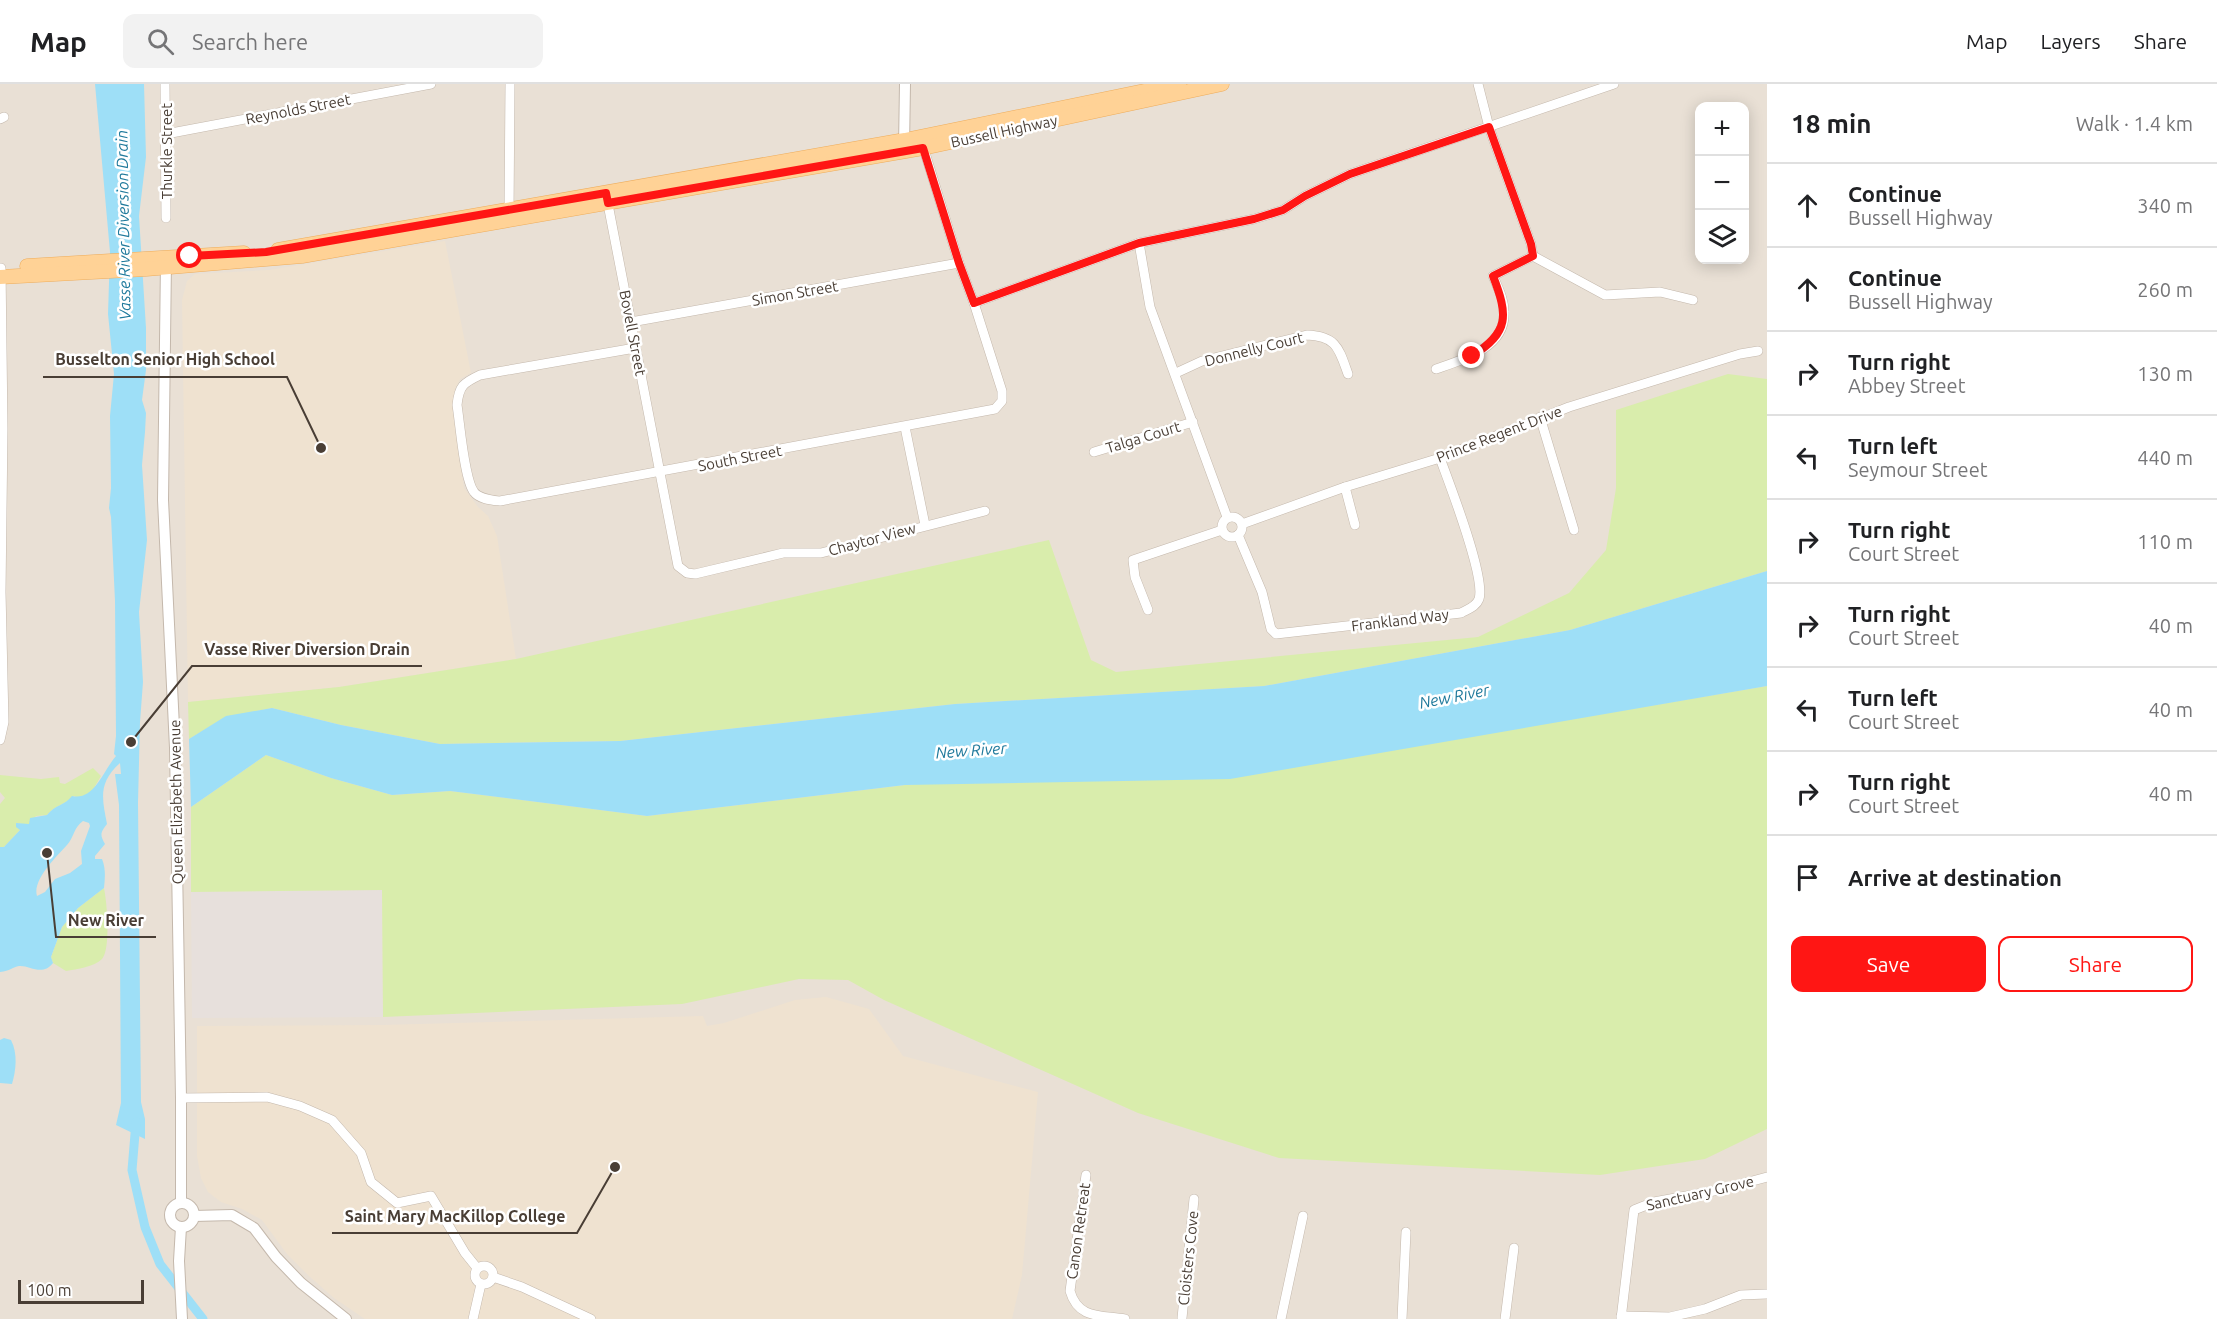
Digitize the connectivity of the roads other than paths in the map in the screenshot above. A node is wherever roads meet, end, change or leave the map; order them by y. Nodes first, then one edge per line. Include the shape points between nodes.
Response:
1 (165, 84) edge
2 (431, 84) edge
3 (510, 84) edge
4 (905, 84) edge
5 (1179, 84) edge
6 (1222, 84) edge
7 (1478, 84) edge
8 (1614, 84) edge
9 (1489, 127) junction
10 (166, 134) junction
11 (922, 143) junction
12 (904, 145) junction
13 (607, 198) junction
14 (509, 215) junction
15 (166, 218) dead end
16 (1139, 243) junction
17 (1533, 256) junction
18 (166, 263) junction
19 (959, 263) junction
20 (1, 273) edge
21 (1693, 300) dead end
22 (974, 303) junction
23 (631, 322) junction
24 (635, 348) junction
25 (1758, 351) dead end
26 (1436, 369) dead end
27 (1176, 373) junction
28 (1348, 374) dead end
29 (1540, 417) junction
30 (1193, 423) junction
31 (905, 427) junction
32 (1, 429) edge
33 (1094, 452) dead end
34 (1440, 458) junction
35 (661, 472) junction
36 (1346, 487) junction
37 (985, 512) dead end
38 (1227, 518) junction
39 (1242, 524) junction
40 (925, 525) junction
41 (1355, 525) dead end
42 (1222, 530) junction
43 (1574, 530) dead end
44 (1238, 535) junction
45 (0, 592) edge
46 (1148, 610) dead end
47 (1, 738) edge
48 (182, 1098) junction
49 (1086, 1175) dead end
50 (1767, 1177) edge
51 (1194, 1199) dead end
52 (181, 1203) junction
53 (194, 1216) junction
54 (1303, 1216) dead end
55 (181, 1227) junction
56 (1406, 1232) dead end
57 (1514, 1248) dead end
58 (477, 1268) junction
59 (493, 1277) junction
60 (481, 1284) junction
61 (1767, 1294) edge
62 (1621, 1318) edge
63 (182, 1319) edge
64 (346, 1319) edge
65 (473, 1319) edge
66 (591, 1319) edge
67 (1125, 1319) edge
68 (1182, 1319) edge
69 (1281, 1319) edge
70 (1402, 1319) edge
71 (1505, 1319) edge

1 - 10 street, Thurkle Street
2 - 10 street, Reynolds Street
3 - 14 street
4 - 12 street
5 - 11 main road, Bussell Highway
6 - 11 main road, Bussell Highway
7 - 9 street
8 - 9 street
9 - 16 street via 1350,174 1283,210
9 - 17 street
10 - 15 street, Thurkle Street
11 - 12 main road, Bussell Highway
11 - 19 street
12 - 13 main road, Bussell Highway
13 - 14 main road, Bussell Highway
13 - 23 street, Bovell Street
14 - 18 main road, Bussell Highway via 302,256
16 - 22 street
16 - 27 street via 1150,307
17 - 21 street via 1605,295 1660,292
17 - 26 street via 1493,276 1504,313 1497,335 1472,356
18 - 20 main road, Bussell Highway
18 - 48 street, Queen Elizabeth Avenue via 163,500 175,748
19 - 22 street
19 - 23 street, Simon Street
20 - 32 street
22 - 31 street, South Street via 1002,401 995,409
23 - 24 street, Bovell Street
24 - 35 street, Bovell Street
24 - 35 street, South Street via 480,375 465,382 457,405 469,481 474,494 500,501
25 - 29 street, Prince Regent Drive
27 - 28 street, Donnelly Court via 1202,361 1321,335 1339,348
27 - 30 street
29 - 34 street, Prince Regent Drive
29 - 43 street
30 - 33 street, Talga Court
30 - 38 street
31 - 35 street, South Street
31 - 40 street
32 - 45 street
34 - 36 street, Prince Regent Drive
34 - 44 street, Frankland Way via 1465,526 1480,588 1479,600 1461,613 1276,634
35 - 40 street, Chaytor View via 678,566 687,573 783,553 821,553
36 - 39 street, Prince Regent Drive
36 - 41 street
37 - 40 street, Chaytor View
38 - 39 street via 1238,518
38 - 42 street
39 - 44 street
42 - 44 street via 1230,537
42 - 46 street via 1133,560 1135,578
45 - 47 street via 4,722
48 - 52 street, Queen Elizabeth Avenue
48 - 58 street via 267,1096 332,1120 361,1153 371,1182 397,1203 431,1196
49 - 67 street, Canon Retreat via 1070,1291 1085,1313
50 - 62 street, Sanctuary Grove via 1634,1210
51 - 68 street, Cloisters Cove
52 - 53 street via 189,1205
52 - 55 street via 172,1208 170,1216
53 - 55 street
53 - 64 street via 232,1215 254,1228 292,1274
54 - 69 street
55 - 63 street
56 - 70 street
57 - 71 street
58 - 59 street via 489,1267
58 - 60 street via 475,1277
59 - 60 street
59 - 66 street
60 - 65 street
61 - 62 street via 1741,1295 1670,1317

